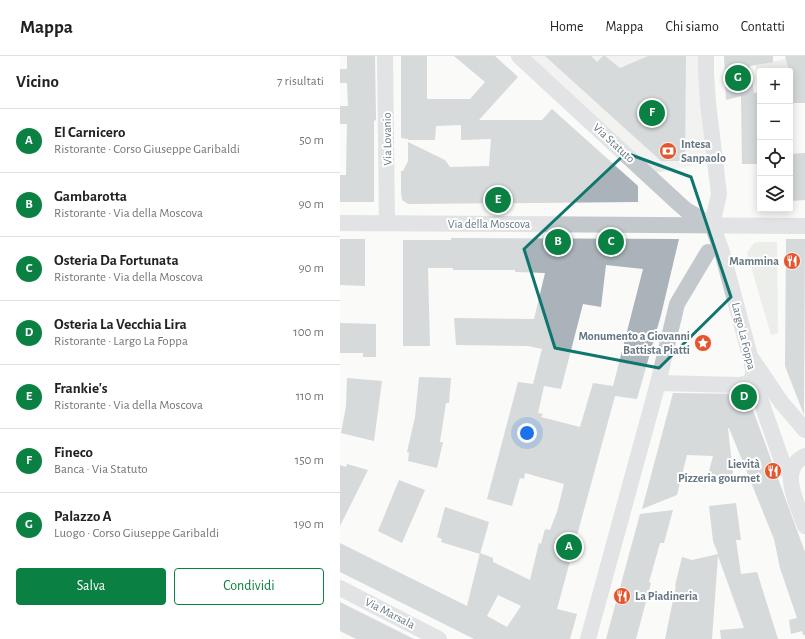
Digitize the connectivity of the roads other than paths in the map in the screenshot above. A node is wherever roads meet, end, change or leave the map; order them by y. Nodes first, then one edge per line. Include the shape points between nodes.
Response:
1 (385, 56) edge
2 (519, 56) edge
3 (706, 56) edge
4 (340, 222) edge
5 (387, 223) junction
6 (712, 225) junction
7 (805, 226) edge
8 (708, 252) dead end
9 (750, 356) junction
10 (751, 380) junction
11 (658, 383) junction
12 (805, 430) edge
13 (805, 456) edge
14 (790, 474) junction
15 (805, 526) edge
16 (340, 588) edge
17 (439, 639) edge
18 (588, 639) edge

1 - 5 street, Via Lovanio
2 - 6 street, Via Statuto via 686,210
3 - 6 street via 708,103 719,194
4 - 5 street, Via della Moscova
5 - 6 street, Via della Moscova
6 - 7 street, Via della Moscova
6 - 9 street, Largo La Foppa via 722,252
8 - 11 street via 677,304
9 - 10 street, Largo La Foppa via 753,373
9 - 12 street via 781,402
10 - 11 street, Largo La Foppa via 739,384
10 - 14 street via 756,386 784,468
11 - 18 street
13 - 14 street via 795,464
14 - 15 street via 791,486
16 - 17 street, Via Marsala

